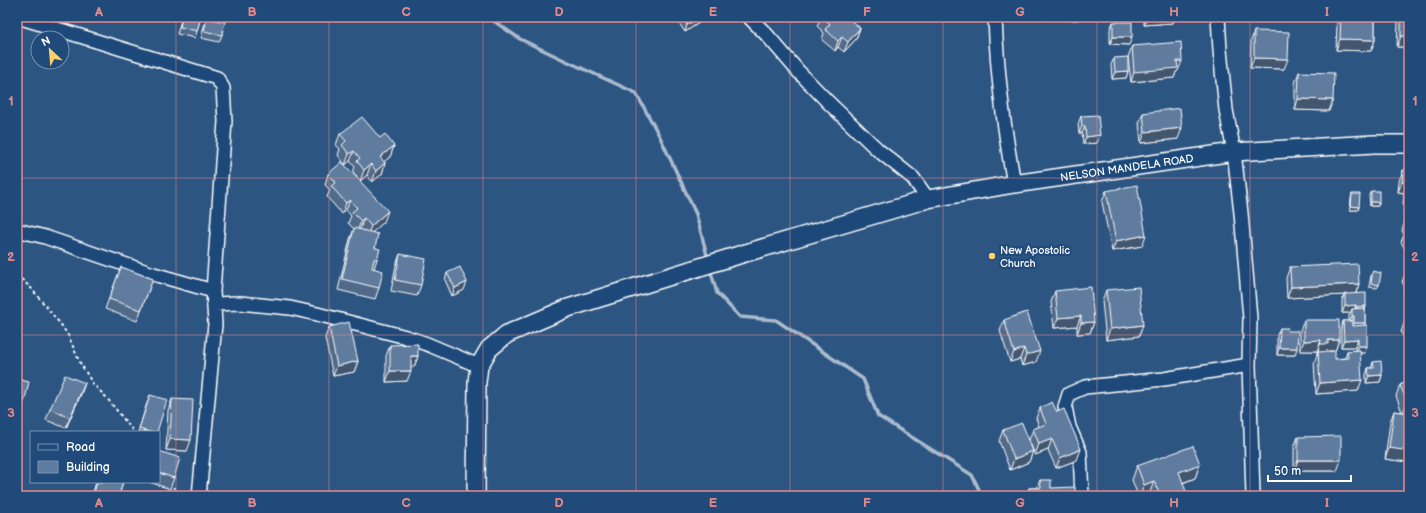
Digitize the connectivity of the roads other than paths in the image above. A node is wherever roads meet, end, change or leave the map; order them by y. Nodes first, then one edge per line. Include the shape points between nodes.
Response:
1 (18, 17) edge
2 (749, 17) edge
3 (996, 17) edge
4 (1218, 17) edge
5 (1409, 144) edge
6 (1234, 152) junction
7 (1014, 184) junction
8 (928, 199) junction
9 (17, 230) edge
10 (213, 297) junction
11 (1249, 365) junction
12 (479, 366) junction
13 (200, 496) edge
14 (476, 496) edge
15 (1082, 496) edge
16 (1253, 496) edge

1 - 10 street via 217,78 223,88 224,121
2 - 8 street via 828,102 878,150 913,178
3 - 7 street via 1000,90
4 - 6 street via 1226,110
5 - 6 street, NELSON MANDELA ROAD
6 - 7 street, NELSON MANDELA ROAD
6 - 11 street via 1250,318
7 - 8 street, NELSON MANDELA ROAD
8 - 12 street, NELSON MANDELA ROAD via 568,308 507,334 488,349
9 - 10 street via 45,237
10 - 12 street via 240,303 290,308 406,337
10 - 13 street via 215,324
11 - 15 street via 1164,379 1085,387 1069,394 1065,408 1069,427 1080,452
11 - 16 street
12 - 14 street

